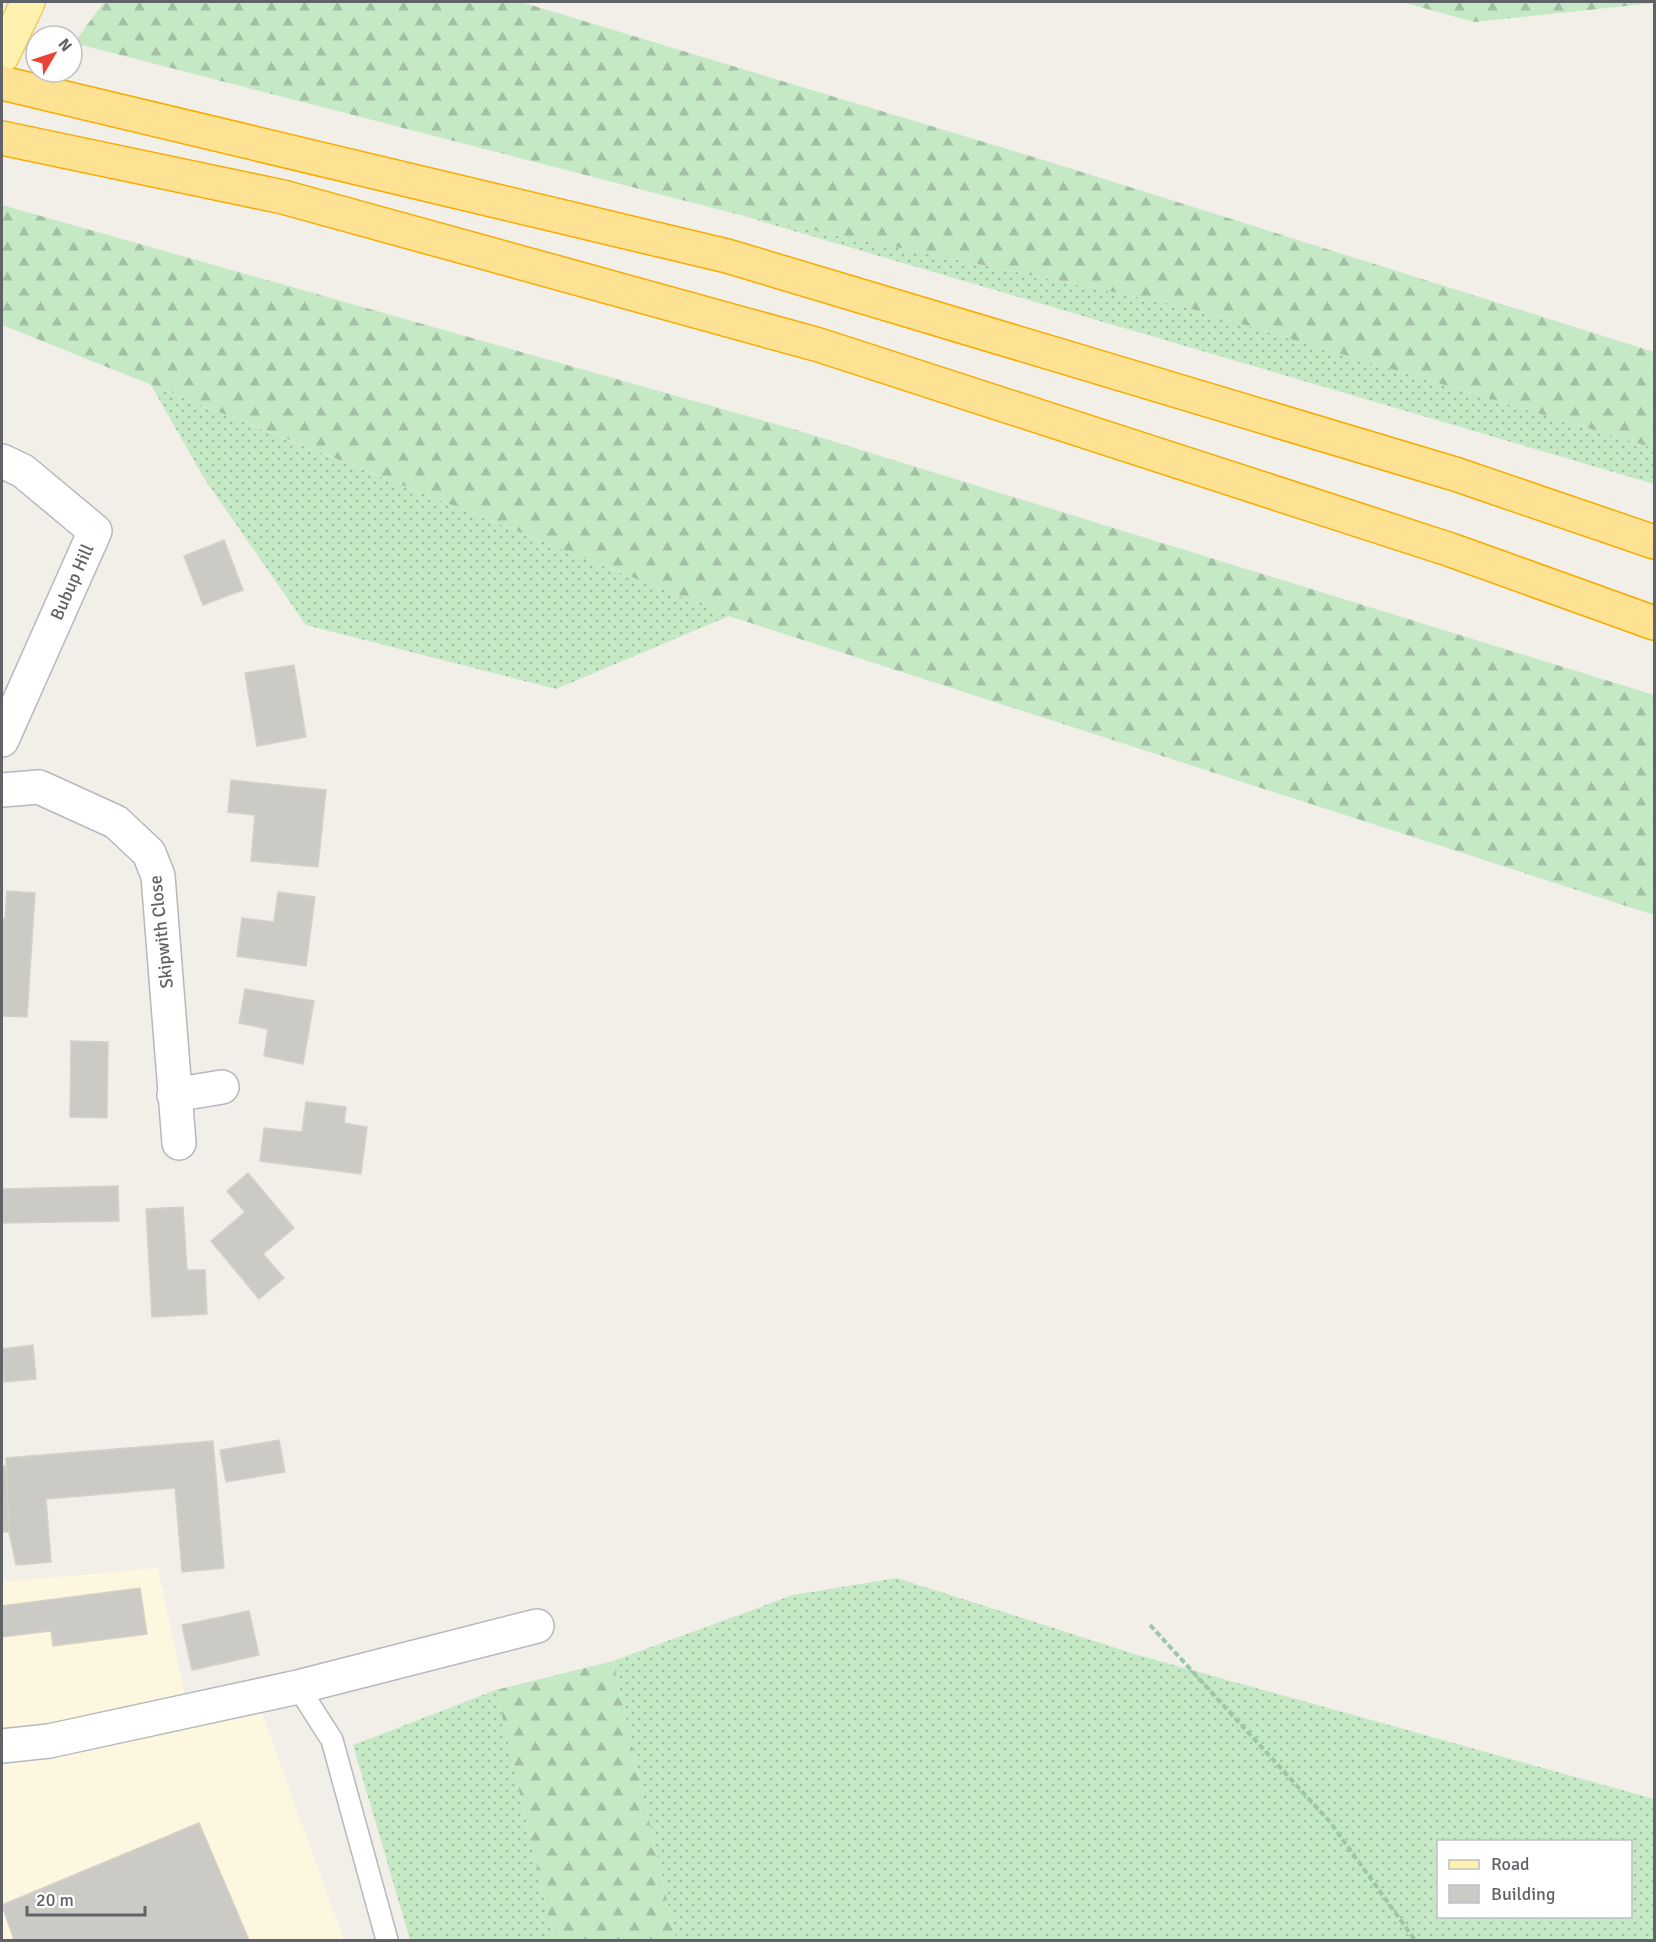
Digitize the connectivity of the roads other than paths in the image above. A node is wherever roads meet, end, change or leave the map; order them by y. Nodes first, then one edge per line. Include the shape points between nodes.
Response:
1 (28, 2) edge
2 (2, 56) edge
3 (2, 83) edge
4 (2, 138) edge
5 (2, 461) edge
6 (1654, 542) edge
7 (1654, 623) edge
8 (2, 740) edge
9 (2, 790) edge
10 (222, 1087) dead end
11 (174, 1095) junction
12 (179, 1143) dead end
13 (537, 1626) dead end
14 (298, 1687) junction
15 (2, 1746) edge
16 (387, 1941) edge

1 - 2 main road
3 - 6 highway via 727,256 1455,474
4 - 7 highway via 283,197 819,345 1451,550
5 - 8 street, Bubup Hill via 22,471 95,531
9 - 11 street, Skipwith Close via 39,787 116,822 149,853 158,876
10 - 11 street
11 - 12 street, Skipwith Close
13 - 14 street
14 - 15 street via 50,1741
14 - 16 lane via 332,1740

